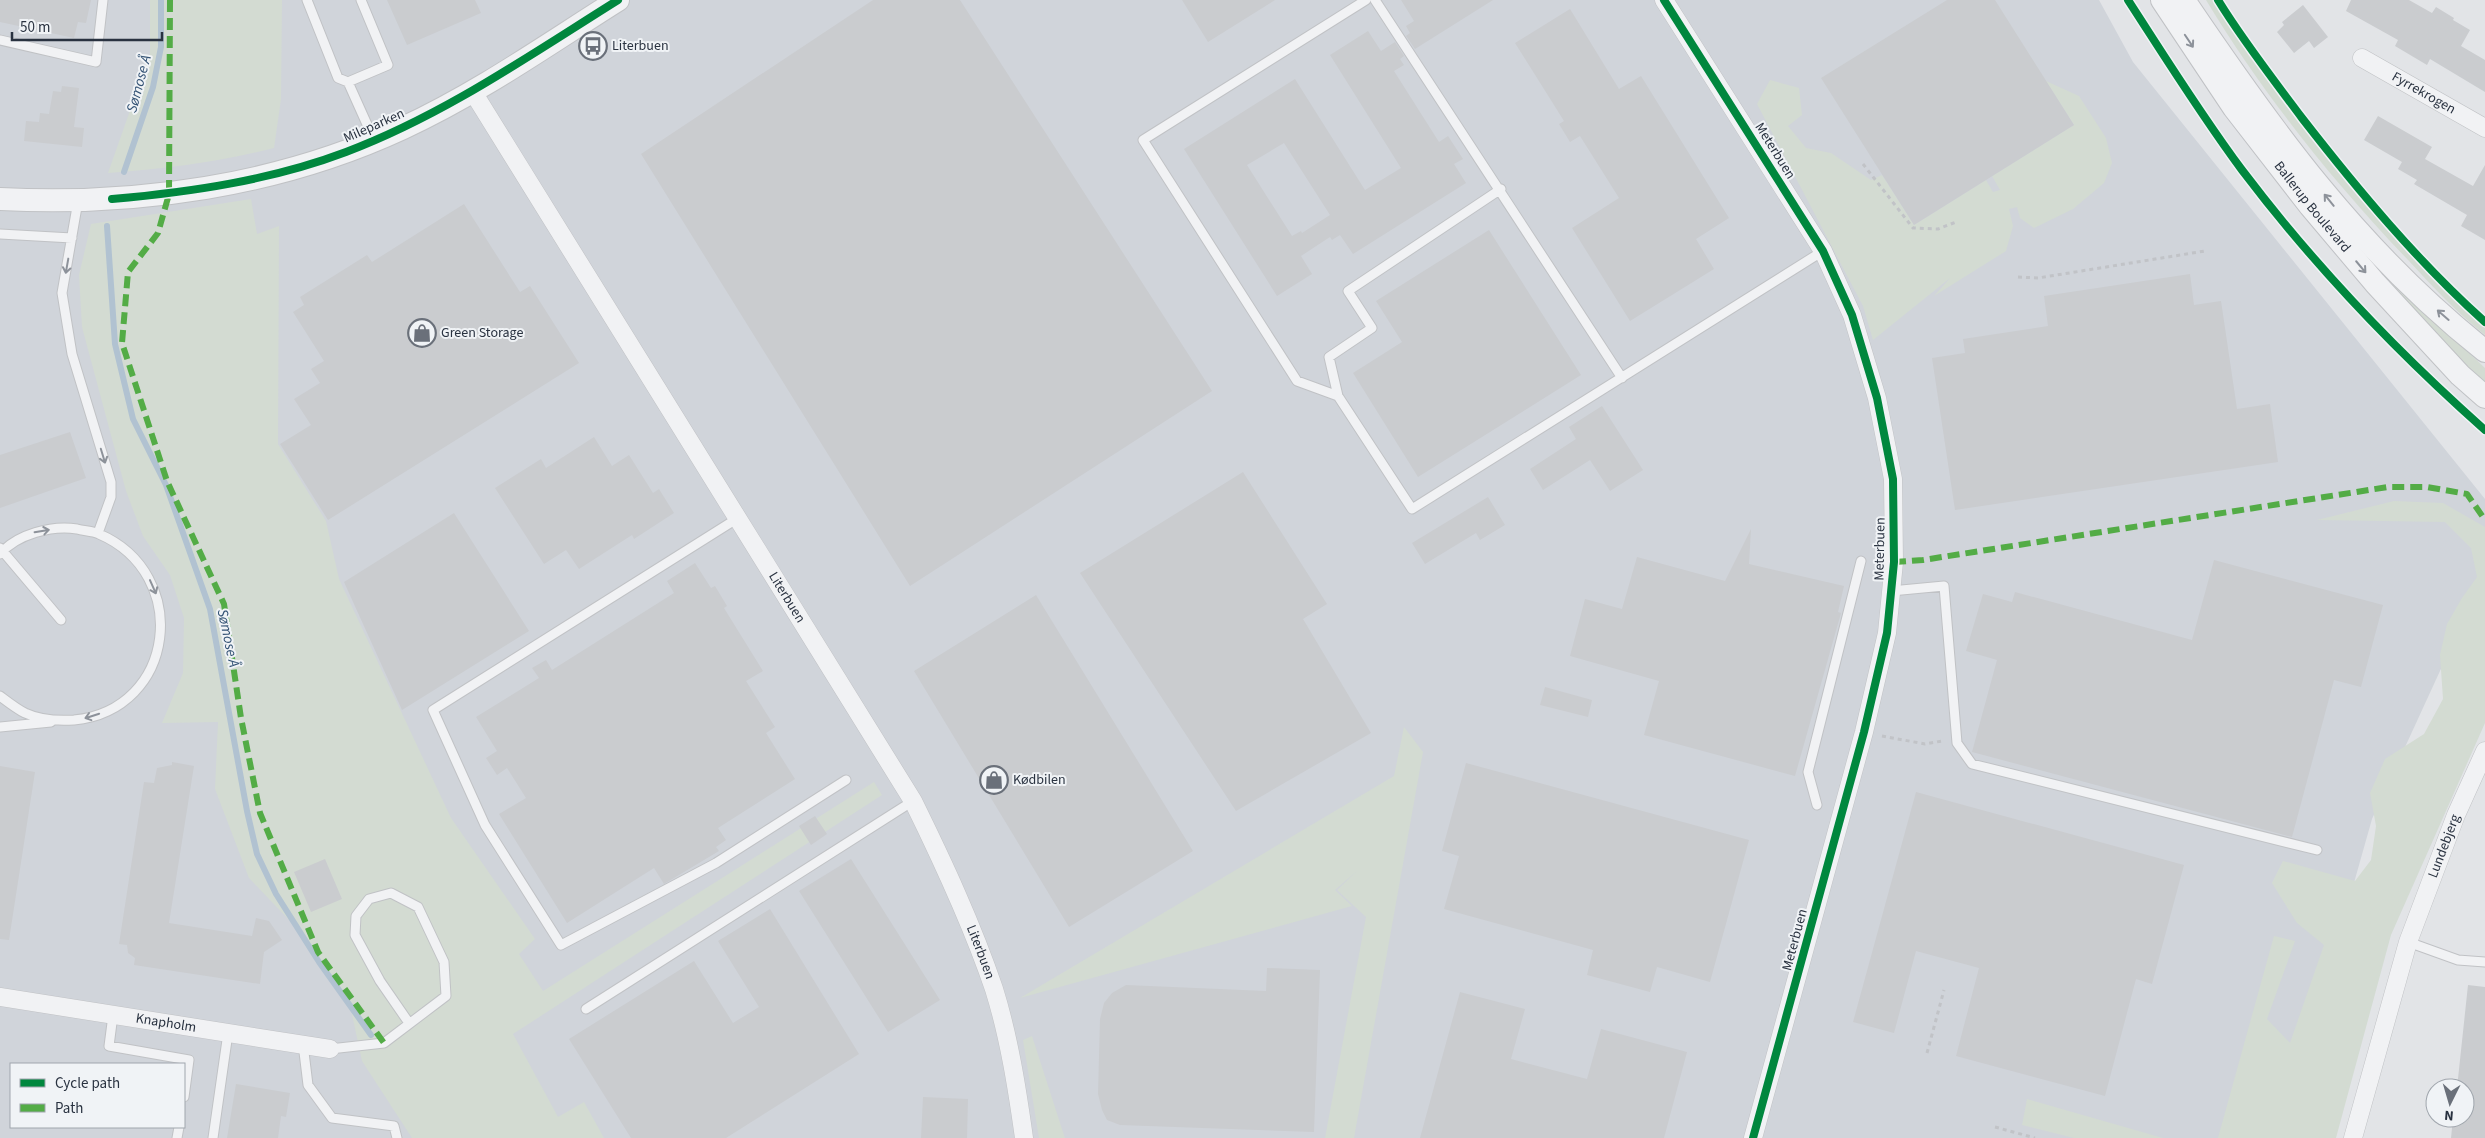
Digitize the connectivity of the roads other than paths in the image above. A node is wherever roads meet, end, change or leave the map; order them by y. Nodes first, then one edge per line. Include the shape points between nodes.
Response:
1 (103, 0) edge
2 (307, 0) edge
3 (361, 0) edge
4 (618, 0) edge
5 (1366, 0) edge
6 (1375, 0) edge
7 (1664, 0) edge
8 (2162, 0) edge
9 (2184, 0) edge
10 (0, 40) edge
11 (2362, 58) dead end
12 (348, 82) junction
13 (473, 92) junction
14 (2485, 128) edge
15 (374, 140) junction
16 (1500, 190) junction
17 (0, 199) edge
18 (78, 201) junction
19 (0, 234) edge
20 (72, 238) junction
21 (1823, 251) junction
22 (2485, 351) edge
23 (1622, 378) junction
24 (1338, 396) junction
25 (2485, 397) edge
26 (738, 518) junction
27 (98, 533) junction
28 (1, 551) edge
29 (1861, 561) dead end
30 (1892, 591) junction
31 (61, 620) dead end
32 (0, 696) edge
33 (58, 721) junction
34 (0, 727) edge
35 (2485, 751) edge
36 (846, 780) dead end
37 (913, 800) junction
38 (1817, 804) dead end
39 (2317, 850) dead end
40 (2408, 942) junction
41 (2485, 962) edge
42 (0, 997) edge
43 (586, 1009) dead end
44 (113, 1015) junction
45 (410, 1023) junction
46 (228, 1033) junction
47 (302, 1044) junction
48 (330, 1049) joint
49 (185, 1091) edge
50 (213, 1138) edge
51 (397, 1138) edge
52 (1024, 1138) edge
53 (1753, 1138) edge
54 (2353, 1138) edge

1 - 10 lane via 96,62
2 - 12 lane via 338,78
3 - 12 lane via 388,65
4 - 13 street, Mileparken
5 - 24 lane via 1142,140 1297,381
6 - 16 lane
7 - 21 street, Meterbuen
8 -> 25 street, Ballerup Boulevard via 2234,108 2310,206 2381,290 2460,375
22 -> 9 street, Ballerup Boulevard via 2402,279 2332,204 2248,95
11 - 14 street, Fyrrekrogen
12 - 15 lane
13 - 15 street, Mileparken
13 - 26 street, Literbuen
15 - 18 street, Mileparken via 346,152 222,186
16 - 23 lane
16 - 24 lane via 1348,291 1372,328 1329,356
17 - 18 street, Mileparken
18 - 20 lane
19 - 20 lane
20 -> 27 lane via 62,293 66,320 72,354 111,482 111,497
21 - 23 lane
21 - 30 street, Meterbuen via 1852,316 1878,398 1893,479
23 - 24 lane via 1412,509
26 - 36 lane via 433,710 485,825 561,946 716,863
26 - 37 street, Literbuen
28 -> 27 lane via 35,532 68,528
27 -> 33 lane via 125,548 146,571 158,599 162,630 155,659 140,686 117,706 89,718
28 - 31 lane
29 - 38 lane via 1808,772
30 - 39 lane via 1944,586 1957,744 1972,764
30 - 53 street, Meterbuen via 1887,633 1864,732
32 - 33 lane via 26,713
33 - 34 lane
35 - 40 street, Lundebjerg via 2456,815
37 - 43 lane
37 - 52 street, Literbuen via 956,887 994,990 1015,1077
40 - 41 lane via 2458,960
40 - 54 street, Lundebjerg
42 - 44 street, Knapholm
44 - 46 street, Knapholm
44 - 49 lane via 109,1046 190,1060
45 - 45 lane via 380,981 354,935 356,916 369,899 391,893 418,907 444,962 446,996
45 - 48 lane via 384,1043
46 - 47 street, Knapholm
46 - 50 lane
47 - 48 street, Knapholm
47 - 51 lane via 308,1085 332,1118 394,1126

